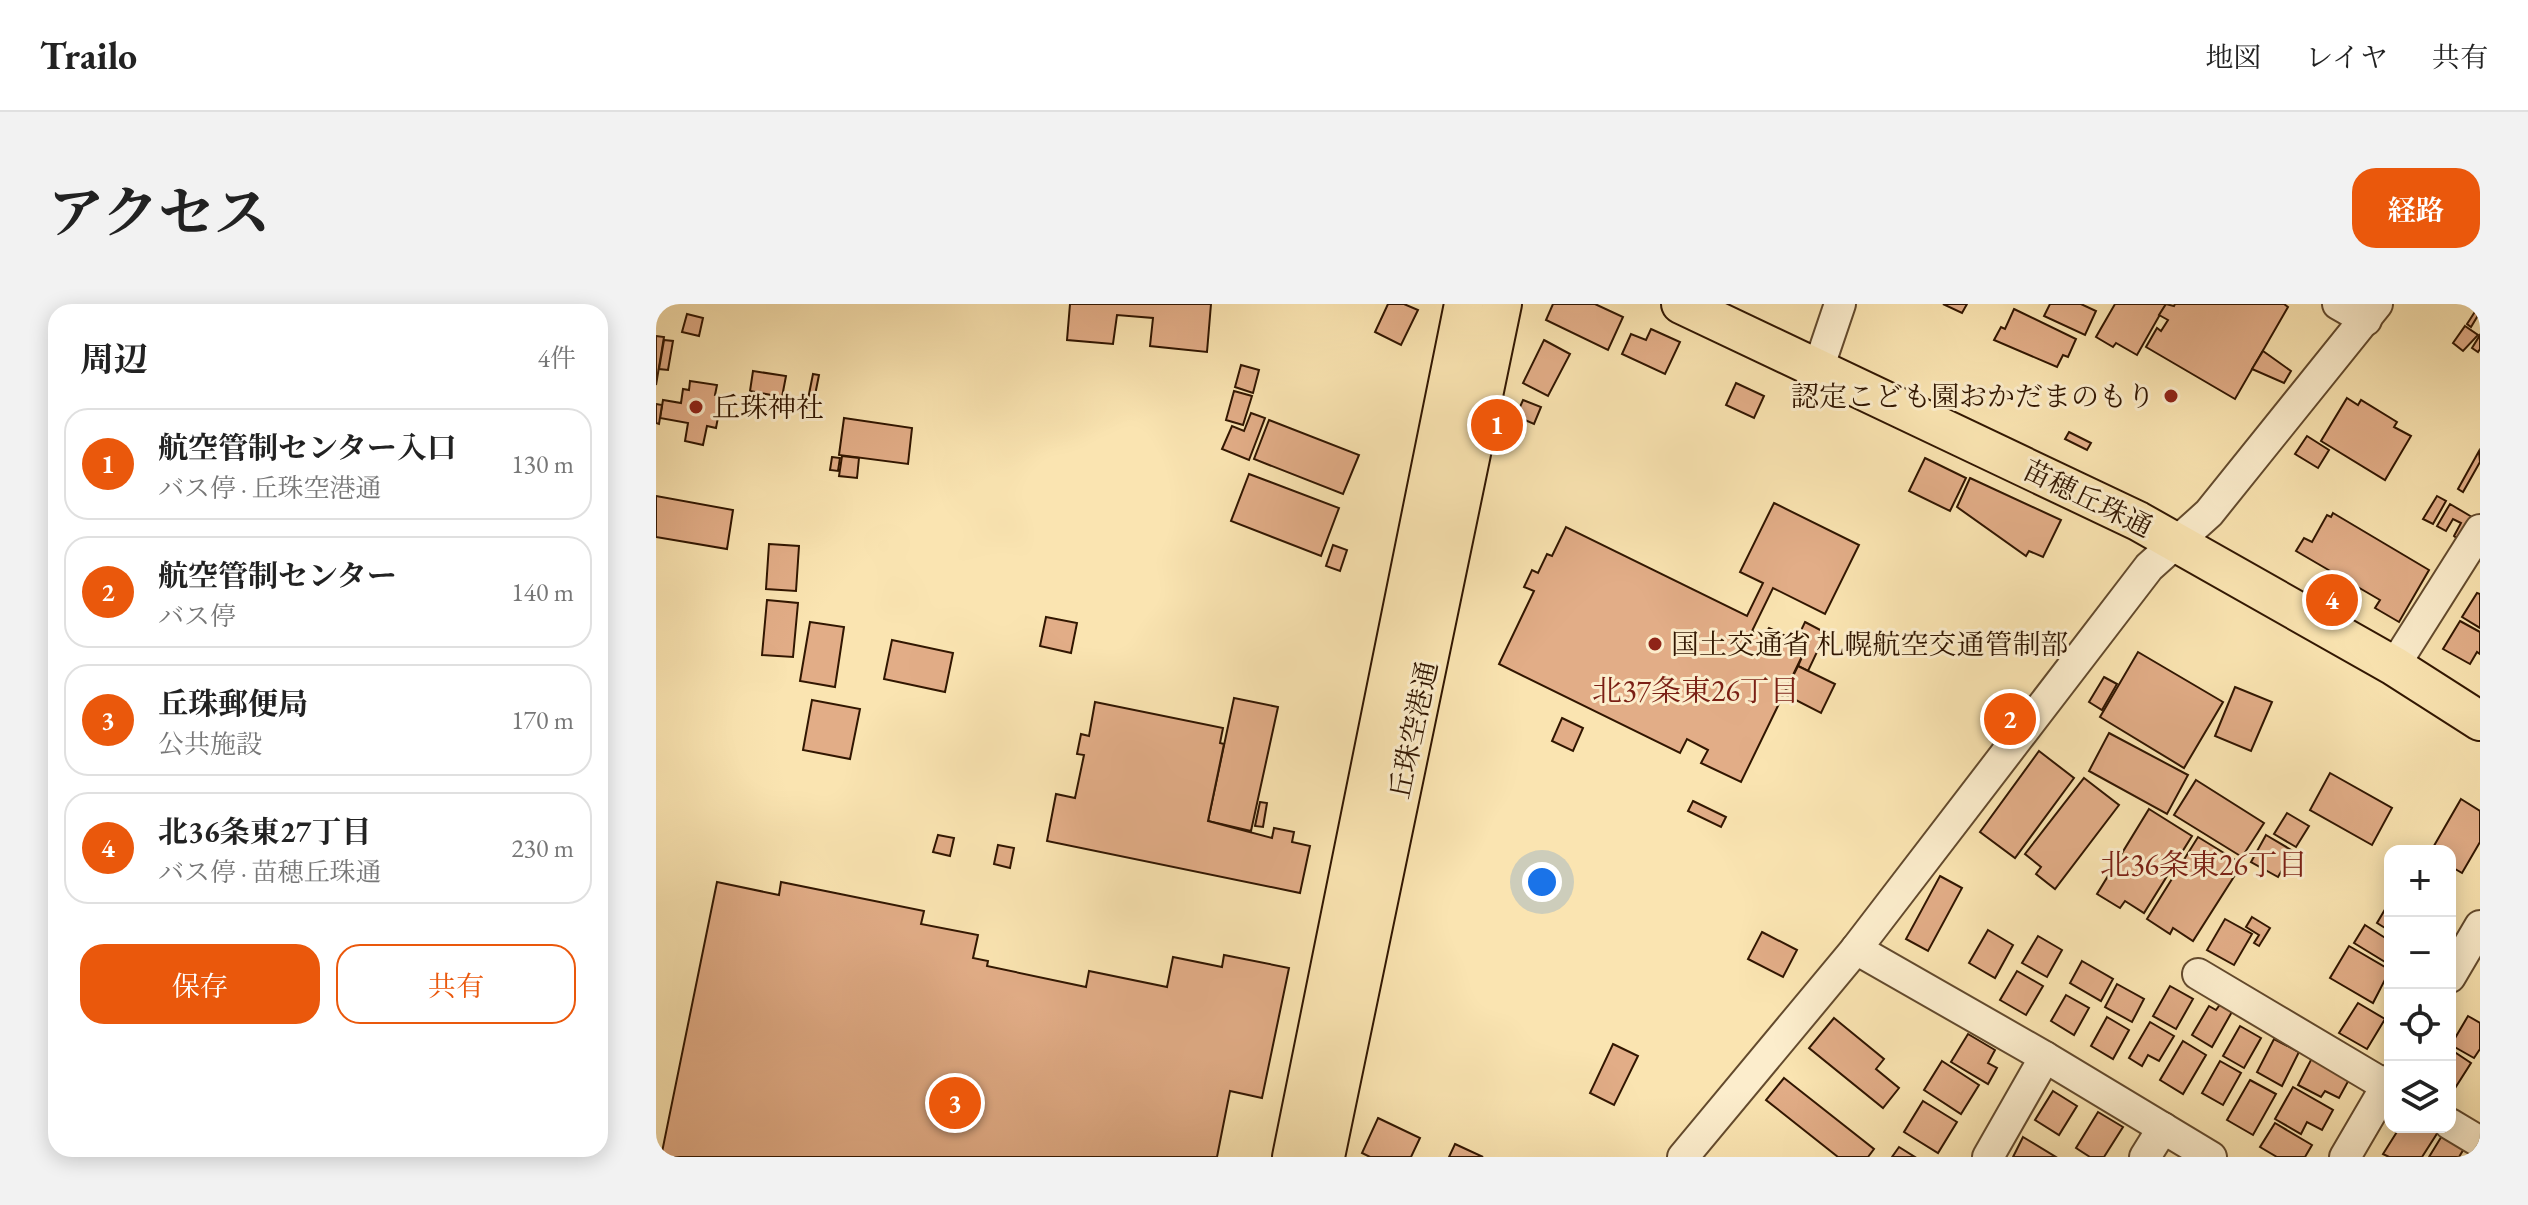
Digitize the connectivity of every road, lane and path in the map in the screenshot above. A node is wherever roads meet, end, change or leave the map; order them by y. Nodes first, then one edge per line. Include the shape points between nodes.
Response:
1 (1464, 304) edge
2 (1502, 304) edge
3 (1681, 304) edge
4 (1840, 304) edge
5 (2338, 304) edge
6 (2371, 312) edge
7 (1818, 369) junction
8 (2480, 530) edge
9 (2176, 542) junction
10 (2394, 666) junction
11 (2480, 721) edge
12 (2480, 926) edge
13 (1856, 949) junction
14 (2456, 967) edge
15 (2198, 974) dead end
16 (2045, 1057) junction
17 (2384, 1082) edge
18 (2384, 1093) edge
19 (2163, 1128) junction
20 (2456, 1128) edge
21 (2480, 1142) edge
22 (1292, 1157) edge
23 (1325, 1157) edge
24 (1683, 1157) edge
25 (1988, 1157) edge
26 (2145, 1157) edge
27 (2211, 1157) edge
28 (2345, 1157) edge

1 - 22 main road, 丘珠空港通
2 - 23 main road, 丘珠空港通
3 - 7 main road, 苗穂丘珠通
4 - 7 street
5 - 6 street
6 - 9 street via 2209,513
7 - 9 main road, 苗穂丘珠通
8 - 10 street
9 - 10 main road, 苗穂丘珠通
9 - 13 street via 2149,567
10 - 11 main road, 苗穂丘珠通
12 - 14 street
13 - 16 street
13 - 24 street
15 - 17 street
16 - 19 street
16 - 25 street
18 - 28 street
19 - 26 street
19 - 27 street
20 - 21 street

